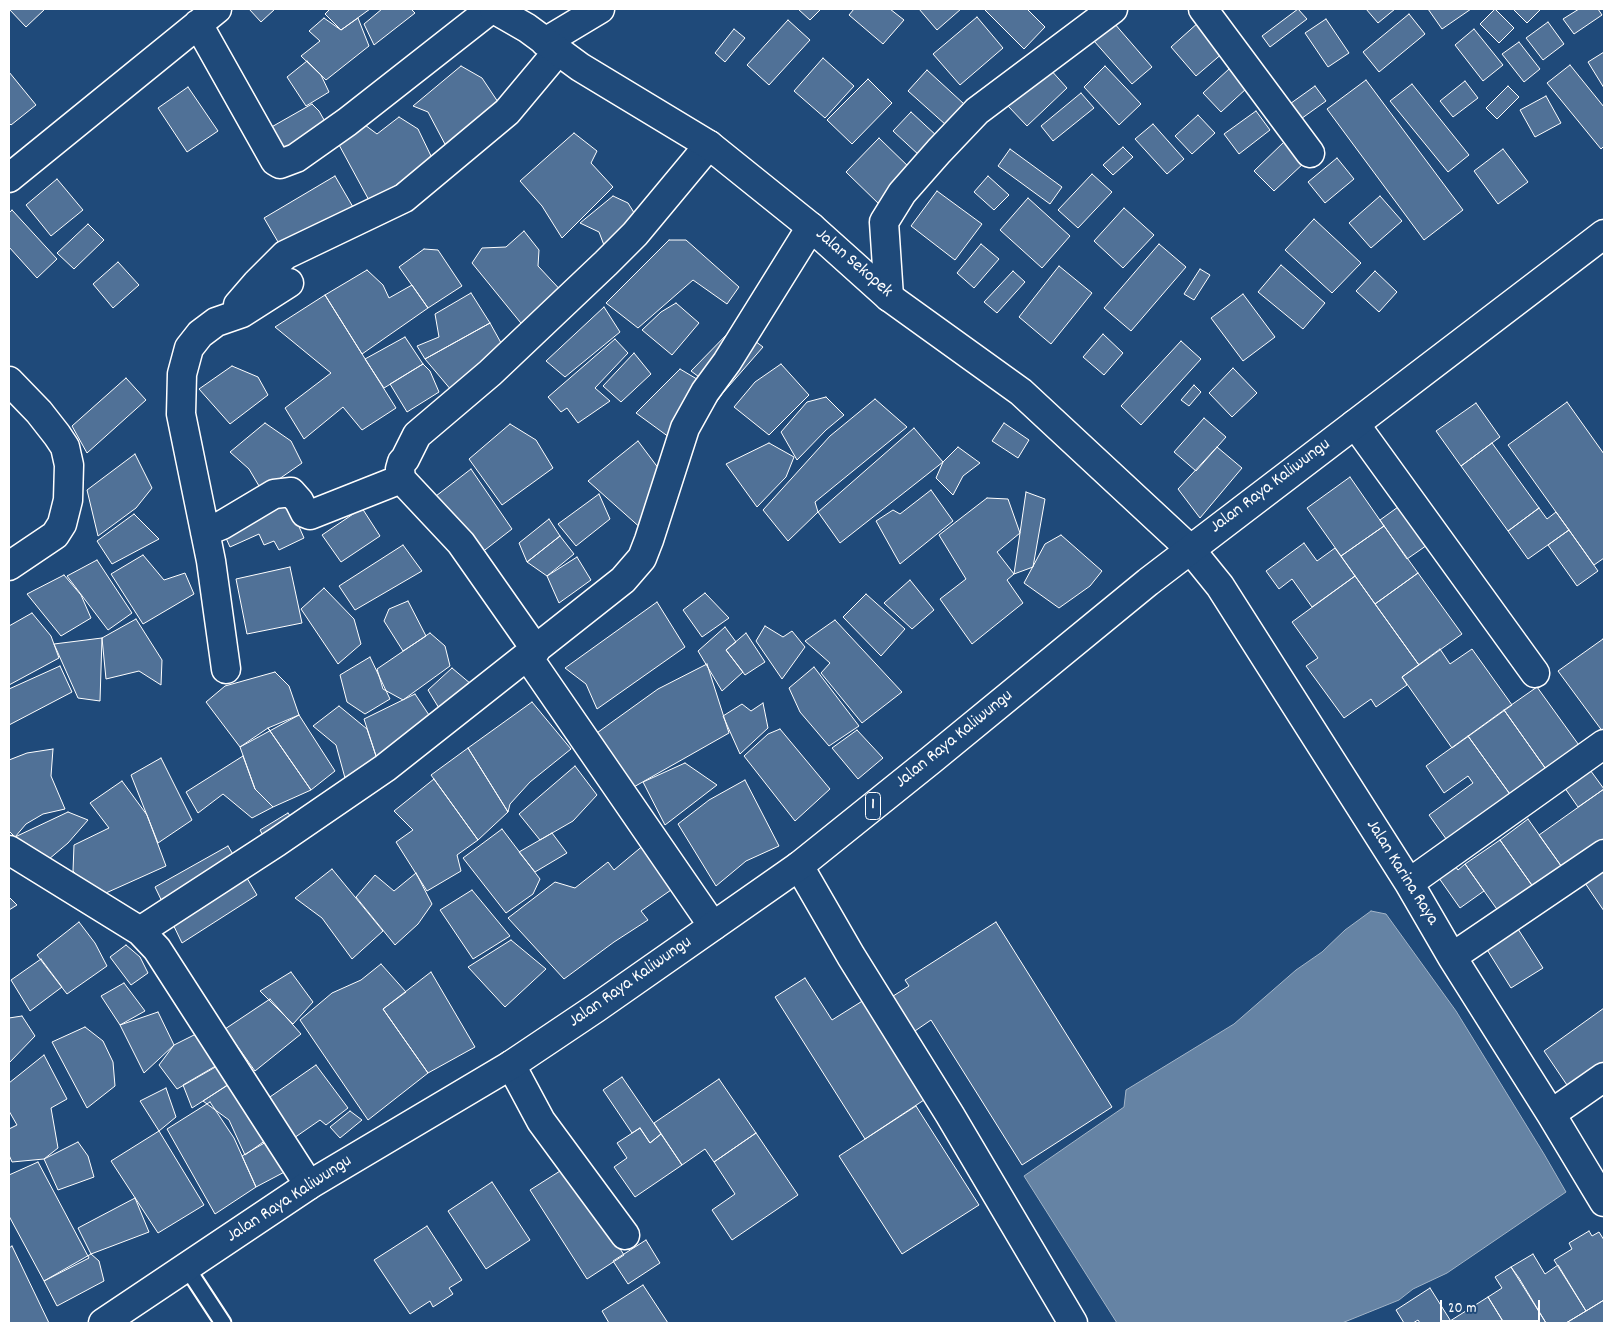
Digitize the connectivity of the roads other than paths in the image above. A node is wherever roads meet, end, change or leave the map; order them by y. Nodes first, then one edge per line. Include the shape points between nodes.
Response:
1 (493, 9) edge
2 (600, 9) edge
3 (1113, 9) edge
4 (1203, 9) edge
5 (208, 16) edge
6 (550, 46) junction
7 (709, 145) junction
8 (1310, 153) dead end
9 (9, 178) edge
10 (811, 227) junction
11 (1604, 234) edge
12 (289, 283) dead end
13 (889, 297) junction
14 (240, 308) junction
15 (9, 381) edge
16 (1355, 424) junction
17 (401, 479) junction
18 (205, 532) junction
19 (1190, 549) junction
20 (9, 566) edge
21 (532, 653) junction
22 (226, 669) dead end
23 (1535, 673) dead end
24 (1604, 744) edge
25 (9, 850) edge
26 (1604, 854) edge
27 (799, 866) junction
28 (1409, 882) junction
29 (713, 926) junction
30 (140, 931) junction
31 (1452, 957) junction
32 (511, 1065) junction
33 (1604, 1076) edge
34 (1551, 1114) junction
35 (309, 1185) junction
36 (1604, 1202) edge
37 (625, 1235) dead end
38 (187, 1268) junction
39 (104, 1323) edge
40 (223, 1323) edge
41 (1073, 1323) edge

1 - 5 street via 347,122 296,158 280,164 275,161
1 - 6 street, Jalan Sekopek via 527,28
2 - 6 street
3 - 13 street via 977,111 902,193 884,222
4 - 8 street
5 - 9 street
6 - 7 street, Jalan Sekopek
6 - 14 street via 507,112 404,198 285,255
7 - 10 street, Jalan Sekopek
7 - 17 street via 635,234 606,263 490,373 417,435 402,462
10 - 13 street, Jalan Sekopek
10 - 21 street via 685,428 642,558 623,580
11 - 16 street, Jalan Raya Kaliwungu / 1
12 - 14 street
13 - 19 street, Jalan Sekopek via 1020,392
14 - 18 street via 200,334 189,348 182,374 181,414
15 - 20 street via 57,435 65,447 69,465 68,500 62,524 55,535
16 - 19 street, Jalan Raya Kaliwungu / 1
16 - 23 street
17 - 18 street via 310,515 291,492 274,494
17 - 21 street via 461,543
18 - 22 street
19 - 27 street, Jalan Raya Kaliwungu / 1
19 - 28 street, Jalan Karina Raya via 1220,586
21 - 29 street
21 - 30 street via 385,768
24 - 28 street
25 - 30 street
26 - 31 street
27 - 29 street, Jalan Raya Kaliwungu / 1
27 - 41 street
28 - 31 street, Jalan Karina Raya
29 - 32 street, Jalan Raya Kaliwungu / 1
30 - 35 street via 157,950
31 - 34 street, Jalan Karina Raya
32 - 35 street, Jalan Raya Kaliwungu / 1
32 - 37 street via 541,1121
33 - 34 street
34 - 36 street, Jalan Karina Raya
35 - 38 street, Jalan Raya Kaliwungu / 1
38 - 39 street, Jalan Raya Kaliwungu / 1
38 - 40 lane

